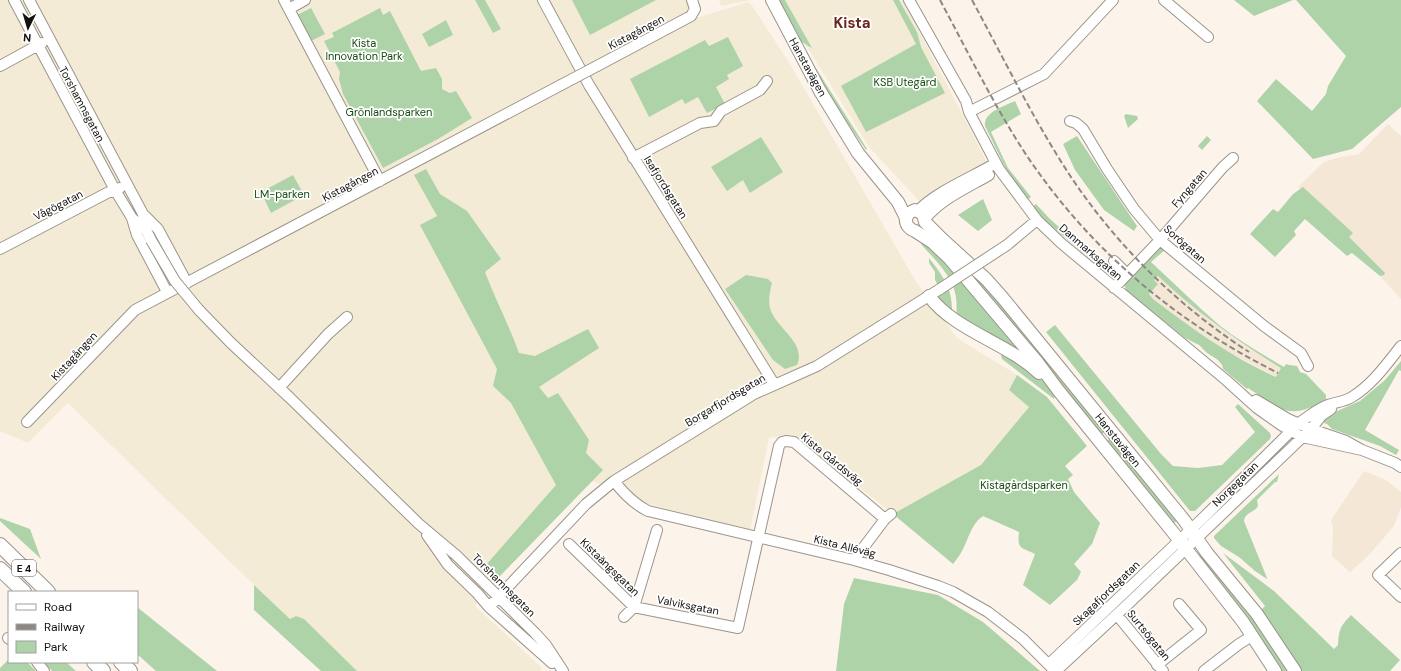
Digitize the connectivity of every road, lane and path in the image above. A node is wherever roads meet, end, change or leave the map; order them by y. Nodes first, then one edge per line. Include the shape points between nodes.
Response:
1 (14, 0) edge
2 (30, 0) edge
3 (305, 0) edge
4 (543, 0) edge
5 (692, 0) edge
6 (772, 0) edge
7 (908, 0) edge
8 (1113, 0) edge
9 (1164, 0) edge
10 (286, 4) edge
11 (1208, 37) dead end
12 (50, 39) junction
13 (38, 46) junction
14 (0, 66) edge
15 (767, 81) dead end
16 (1011, 91) junction
17 (1015, 101) dead end
18 (969, 112) junction
19 (1070, 121) dead end
20 (633, 158) junction
21 (1233, 158) dead end
22 (997, 166) junction
23 (380, 182) junction
24 (128, 185) junction
25 (115, 190) junction
26 (143, 214) junction
27 (918, 216) junction
28 (132, 218) junction
29 (1037, 220) junction
30 (146, 230) junction
31 (1160, 240) junction
32 (0, 249) edge
33 (1114, 261) dead end
34 (1127, 274) junction
35 (187, 283) junction
36 (1114, 288) junction
37 (167, 292) junction
38 (929, 296) junction
39 (347, 316) dead end
40 (1401, 346) edge
41 (1308, 366) dead end
42 (1229, 383) junction
43 (774, 384) junction
44 (279, 388) junction
45 (1058, 390) junction
46 (1339, 403) junction
47 (27, 422) dead end
48 (1299, 423) junction
49 (1310, 429) junction
50 (1290, 431) junction
51 (1111, 432) junction
52 (1302, 437) junction
53 (1100, 441) junction
54 (1362, 450) junction
55 (1401, 467) edge
56 (614, 481) junction
57 (419, 524) junction
58 (657, 530) dead end
59 (1193, 534) junction
60 (759, 538) junction
61 (569, 544) dead end
62 (1183, 544) junction
63 (0, 545) edge
64 (1401, 552) edge
65 (854, 560) junction
66 (0, 569) edge
67 (23, 591) edge
68 (47, 591) edge
69 (499, 597) junction
70 (1401, 597) edge
71 (1179, 604) dead end
72 (489, 607) junction
73 (634, 607) junction
74 (1117, 615) junction
75 (624, 617) dead end
76 (738, 628) joint
77 (1252, 636) junction
78 (38, 663) edge
79 (95, 663) edge
80 (122, 663) edge
81 (1160, 668) edge
82 (1054, 669) edge
83 (44, 671) edge
84 (104, 671) edge
85 (130, 671) edge
86 (558, 671) edge
87 (563, 671) edge
88 (1204, 671) edge
89 (1275, 671) edge
90 (1295, 671) edge

1 - 13 street, Torshamnsgatan
2 - 12 street, Torshamnsgatan
3 - 10 street
4 - 20 street, Isafjordsgatan via 589,85
5 - 23 street, Kistagången, bridge via 695,9 691,16
6 - 27 main road, Hanstavägen via 820,91 858,153 898,202
7 - 18 street, Danmarksgatan via 966,101
8 - 16 street via 1044,74
9 - 11 street
10 - 23 street
12 - 13 street
12 - 24 street, Torshamnsgatan
13 - 14 street
13 - 25 street, Torshamnsgatan
15 - 20 street via 760,90 722,111 714,122 700,123
16 - 17 street
16 - 18 street
18 - 22 street, Danmarksgatan
19 - 31 street, Sorögatan via 1083,129 1134,209
20 - 43 street, Isafjordsgatan
21 - 31 street, Fyngatan
22 - 27 street via 932,211
22 - 29 street, Danmarksgatan
23 - 35 street, Kistagången
24 - 25 street, Vågögatan
24 - 26 street, Torshamnsgatan
25 - 28 street, Torshamnsgatan
25 - 32 street, Vågögatan
26 - 30 street, Torshamnsgatan
26 - 35 street, Torshamnsgatan via 158,229
27 - 45 main road, Hanstavägen via 907,225 932,242 966,276
27 - 51 main road, Hanstavägen via 986,279
28 - 30 street, Torshamnsgatan
28 - 37 street, Torshamnsgatan via 137,235
29 - 36 street, Danmarksgatan
29 - 38 street, Borgarfjordsgatan, bridge via 1007,245
30 - 44 street, Torshamnsgatan, bridge via 175,282 231,343
31 - 34 street, Fyngatan
31 - 41 street, Sorögatan via 1264,326 1301,353
33 - 34 street
34 - 36 street, Fyngatan
35 - 37 street, Kistagången
36 - 42 street, Danmarksgatan
37 - 47 street, Kistagången via 127,317
38 - 43 street, Borgarfjordsgatan via 817,366
38 - 45 main road via 944,313 1034,368
39 - 44 street
40 - 46 street via 1360,392
42 - 48 street, Danmarksgatan
42 - 50 street, Danmarksgatan via 1257,408
43 - 56 street, Borgarfjordsgatan
44 - 57 street, Torshamnsgatan
45 - 53 main road, Hanstavägen
46 - 48 street, Norgegatan via 1329,405
46 - 49 street, Norgegatan via 1322,415
48 - 49 street
48 - 50 street, Norgegatan
49 - 52 street, Norgegatan
49 - 54 street via 1346,441
50 - 52 street
50 - 59 street, Norgegatan
51 - 53 main road
51 - 59 main road, Hanstavägen
52 - 54 street
52 - 59 street, Norgegatan
53 - 62 main road, Hanstavägen
54 - 55 street
56 - 60 street, Kista Alléväg via 629,499 648,511
56 - 69 street, Borgarfjordsgatan via 586,504
57 - 69 street, Torshamnsgatan via 456,555
57 - 72 street, Torshamnsgatan via 448,565
58 - 73 street
59 - 62 street, Norgegatan
59 - 90 main road, Hanstavägen via 1257,614
60 - 65 street, Kista Alléväg
60 - 65 street, Kista Gårdsväg via 780,446 782,442 794,442 888,517
60 - 76 street, Kista Gårdsväg
61 - 73 street, Kistaängsgatan
62 - 74 street, Skagafjordsgatan
62 - 77 main road, Hanstavägen
62 - 82 street, Skagafjordsgatan
63 - 68 highway, E 4
64 - 70 street via 1378,575
65 - 82 street, Kista Alléväg via 953,592 988,612 1023,639
66 - 67 highway, E 4
69 - 72 street, Borgarfjordsgatan
69 - 87 street, Torshamnsgatan via 546,645
71 - 81 street via 1201,630
72 - 86 street, Torshamnsgatan via 546,656
73 - 75 street
73 - 76 street, Valviksgatan
74 - 81 street, Surtsögatan
74 - 82 street, Skagafjordsgatan
77 - 88 street
77 - 89 main road, Hanstavägen
78 - 83 street
79 - 84 highway
80 - 85 highway

